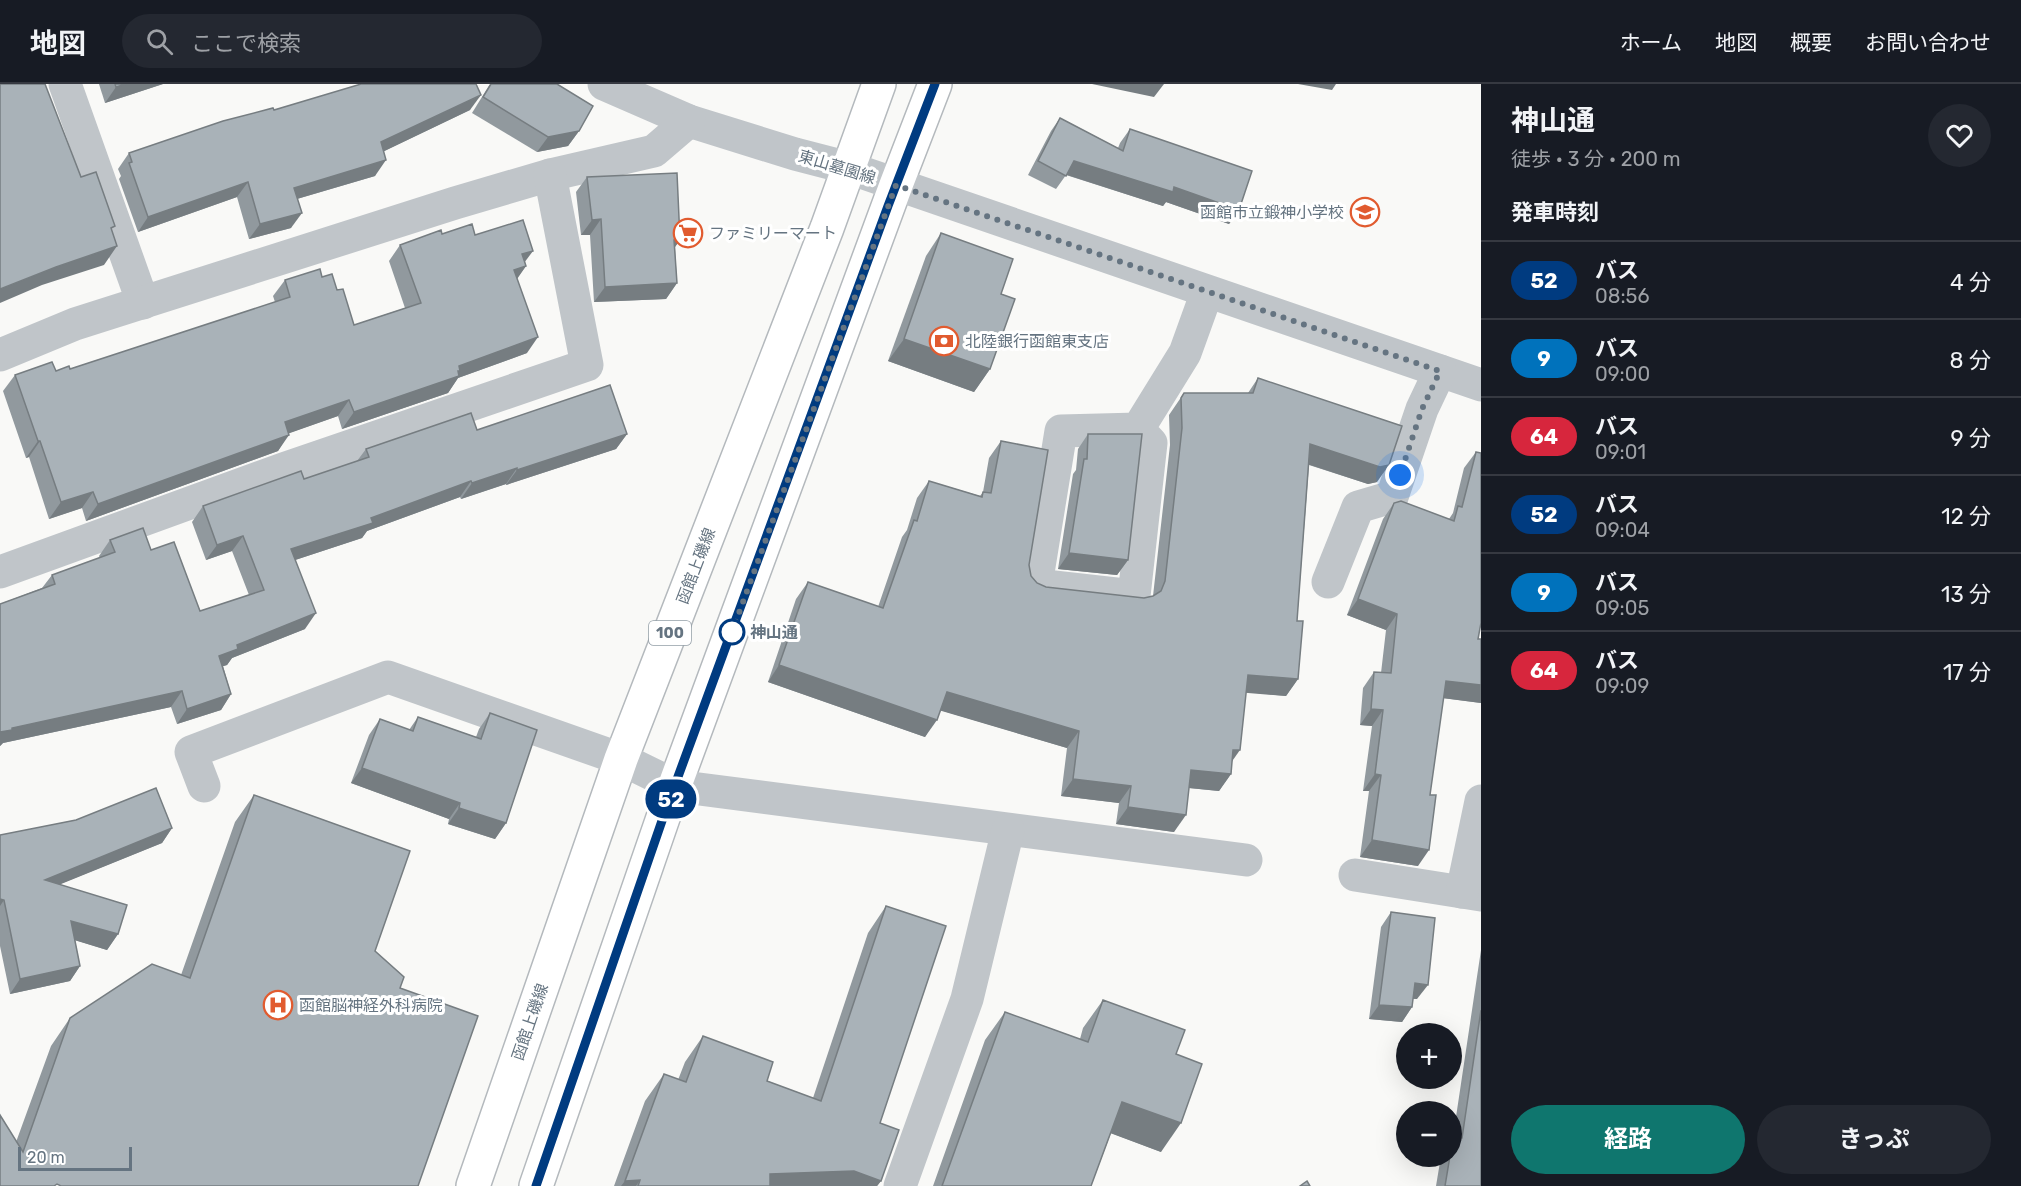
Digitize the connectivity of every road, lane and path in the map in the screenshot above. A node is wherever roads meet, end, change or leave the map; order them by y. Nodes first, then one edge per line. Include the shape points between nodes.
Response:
1 (65, 84) edge
2 (604, 84) edge
3 (879, 84) edge
4 (935, 84) edge
5 (689, 121) junction
6 (849, 168) junction
7 (550, 175) junction
8 (896, 185) junction
9 (1206, 292) junction
10 (143, 303) junction
11 (0, 355) edge
12 (1440, 371) junction
13 (1481, 385) edge
14 (1138, 429) junction
15 (0, 572) edge
16 (1328, 582) dead end
17 (621, 759) junction
18 (204, 786) dead end
19 (676, 786) junction
20 (1481, 801) edge
21 (1008, 830) junction
22 (1246, 860) dead end
23 (1355, 875) dead end
24 (1472, 893) edge
25 (473, 1186) edge
26 (536, 1186) edge
27 (900, 1186) edge

1 - 10 street
2 - 5 street, 東山墓園線
3 - 6 main road, 函館上磯線 / 100
4 - 8 main road
5 - 6 street, 東山墓園線
5 - 7 street via 654,151
6 - 8 street, 東山墓園線
6 - 17 main road, 函館上磯線 / 100
7 - 10 street
7 - 15 street via 587,365
8 - 9 street, 東山墓園線
8 - 19 main road
9 - 12 street, 東山墓園線
9 - 14 street via 1185,353
10 - 11 street via 75,324
12 - 13 street, 東山墓園線
12 - 16 street via 1422,409 1392,497 1358,507
14 - 14 street via 1151,443 1134,596 1036,585 1061,431
17 - 18 street via 388,677 191,752
17 - 19 street
17 - 25 main road, 函館上磯線 / 100
19 - 21 street
19 - 26 main road
20 - 24 street
21 - 22 street
21 - 27 street via 967,999
23 - 24 street

